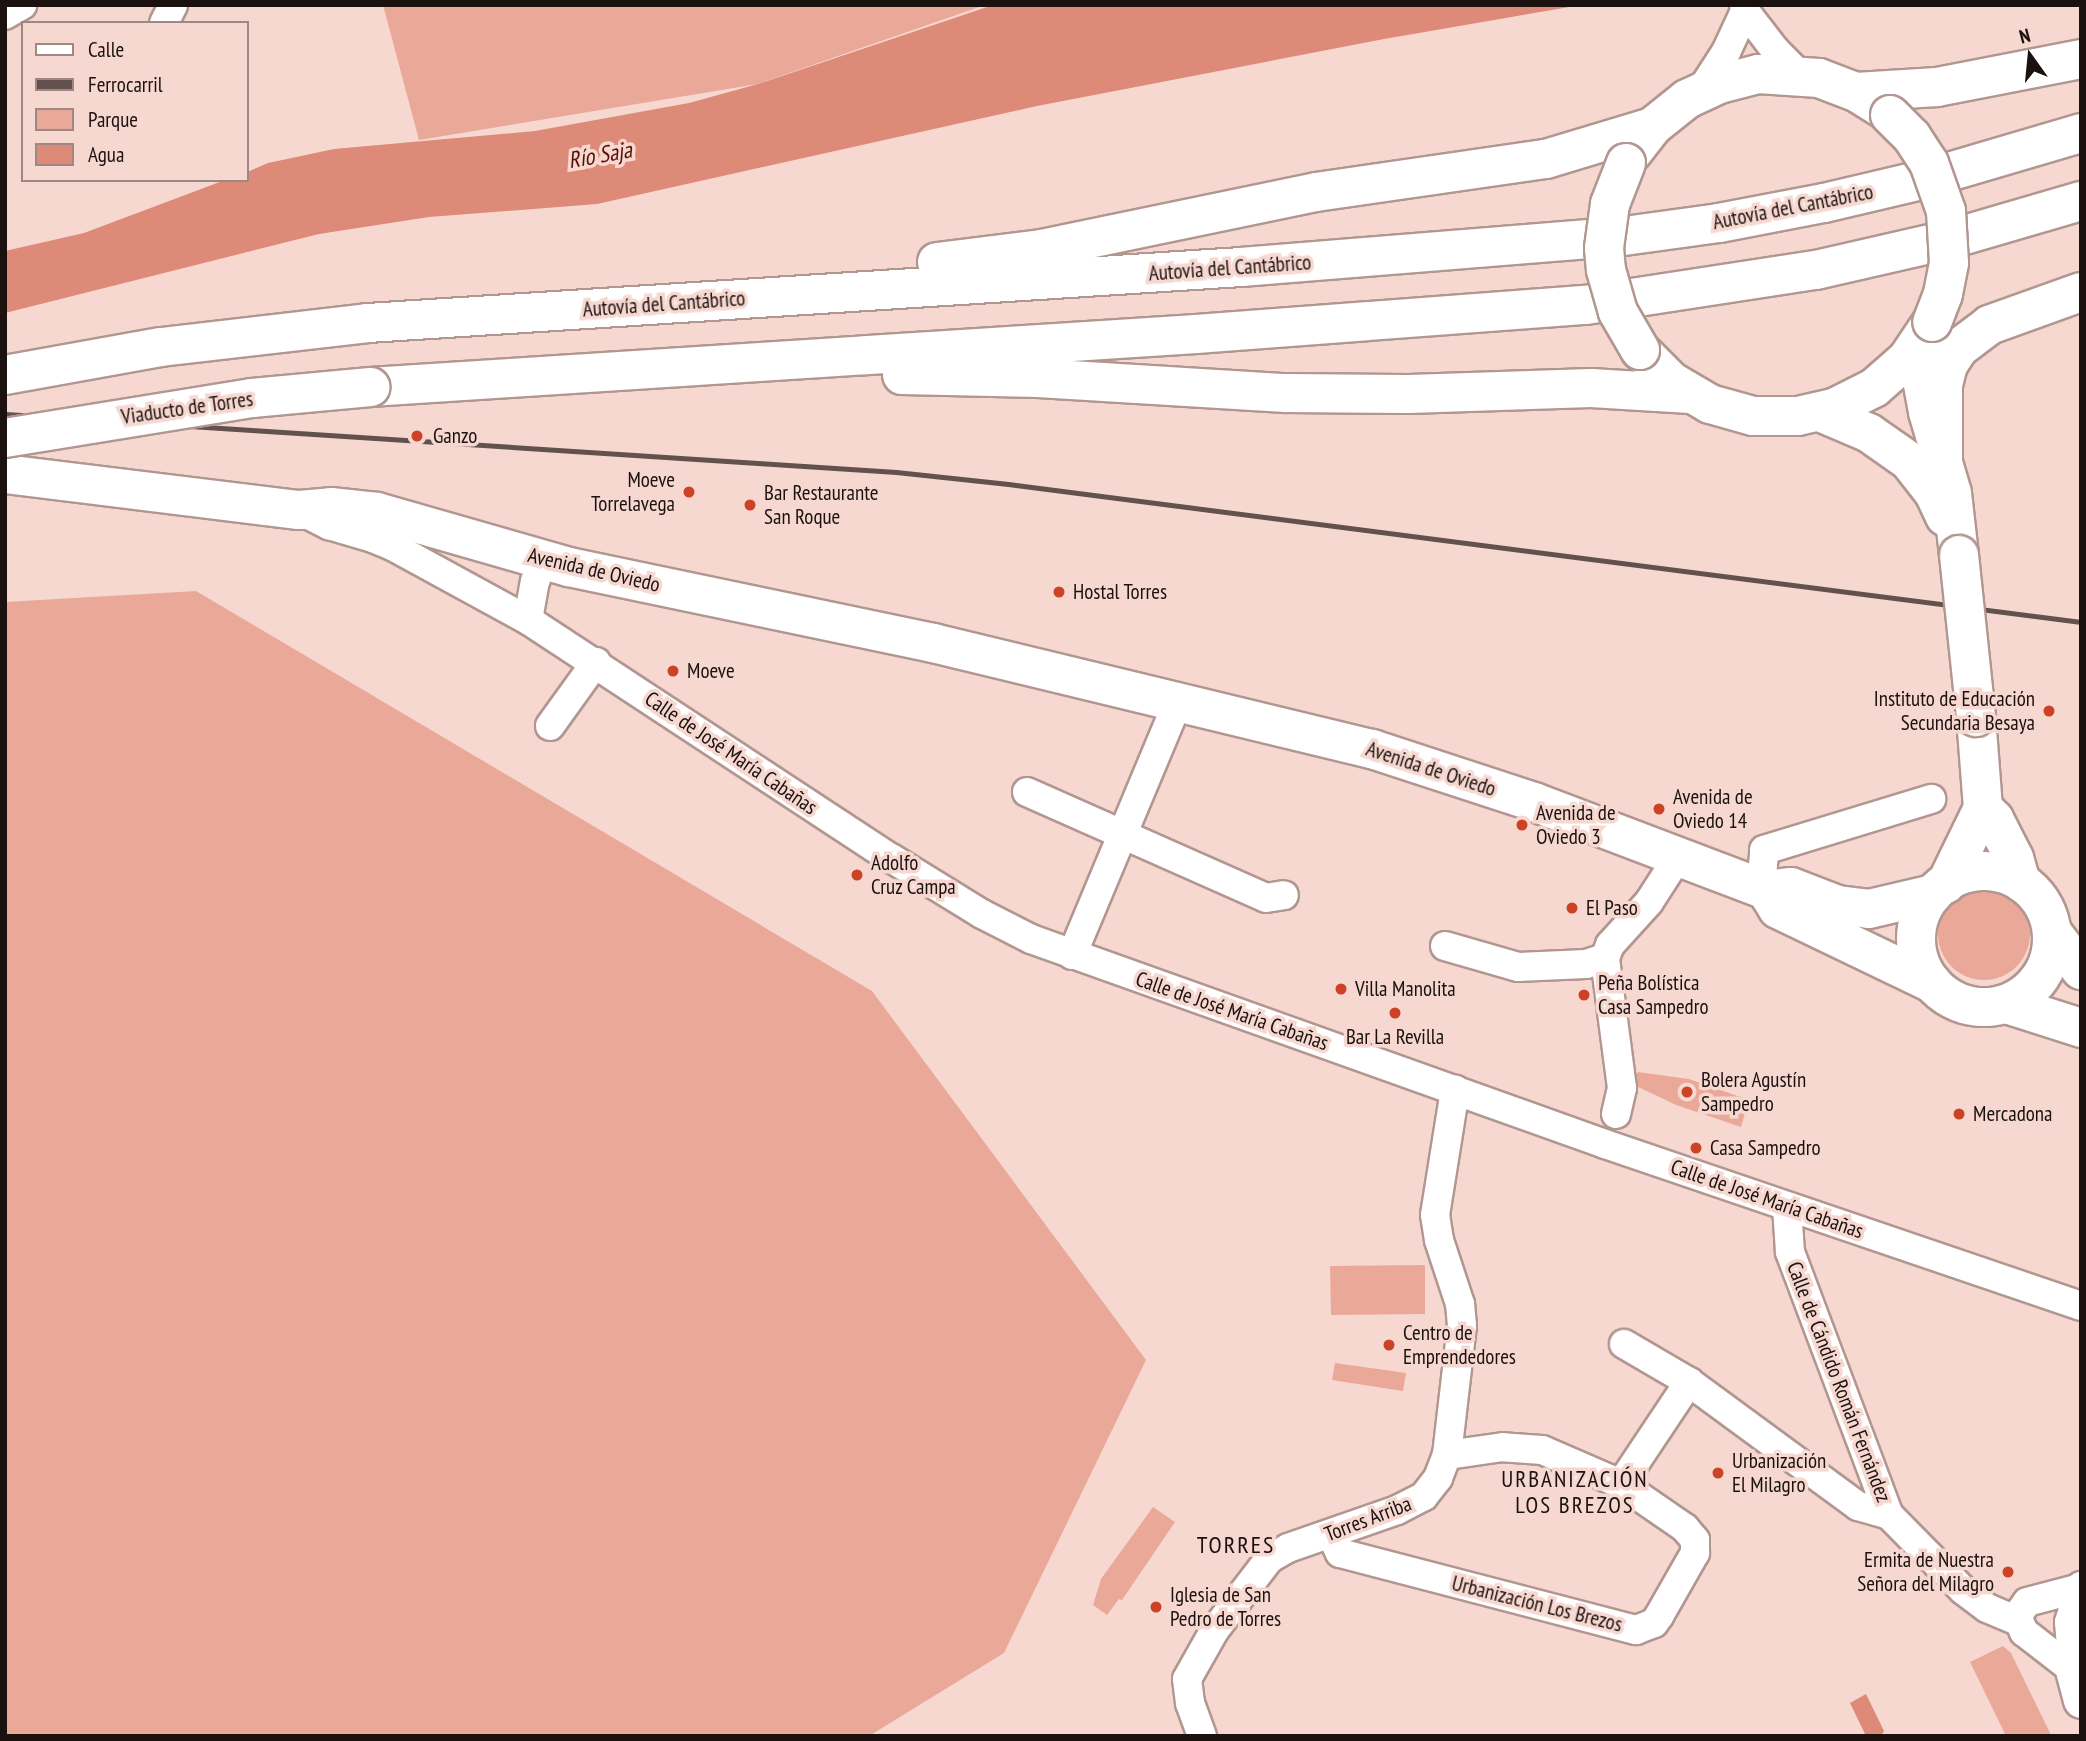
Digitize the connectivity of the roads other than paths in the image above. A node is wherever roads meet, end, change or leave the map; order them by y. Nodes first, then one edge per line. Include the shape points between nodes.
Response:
1 (22, 5) edge
2 (173, 5) edge
3 (1744, 8) edge
4 (5, 15) edge
5 (164, 21) edge
6 (2081, 59) edge
7 (1799, 75) junction
8 (1700, 92) junction
9 (1856, 92) junction
10 (1652, 127) junction
11 (2081, 133) edge
12 (2081, 201) edge
13 (2081, 283) edge
14 (2081, 292) edge
15 (368, 323) junction
16 (1923, 336) junction
17 (5, 375) edge
18 (378, 386) junction
19 (1690, 394) junction
20 (1820, 412) junction
21 (5, 438) edge
22 (1943, 458) junction
23 (5, 474) edge
24 (299, 510) junction
25 (1959, 555) junction
26 (543, 559) junction
27 (528, 620) junction
28 (596, 662) junction
29 (1178, 702) junction
30 (550, 726) dead end
31 (1027, 792) dead end
32 (1931, 799) dead end
33 (1983, 808) junction
34 (1122, 834) junction
35 (1678, 857) junction
36 (2021, 882) junction
37 (1763, 889) junction
38 (1940, 889) junction
39 (1284, 895) dead end
40 (2052, 932) junction
41 (1445, 946) dead end
42 (1072, 955) junction
43 (1605, 958) junction
44 (2081, 970) edge
45 (1932, 983) junction
46 (2006, 1004) junction
47 (2081, 1028) edge
48 (1455, 1090) junction
49 (1616, 1114) dead end
50 (1787, 1207) junction
51 (2081, 1306) edge
52 (1624, 1343) dead end
53 (1689, 1382) junction
54 (1447, 1455) junction
55 (1621, 1483) junction
56 (1889, 1515) junction
57 (1331, 1534) junction
58 (2080, 1587) edge
59 (2017, 1621) junction
60 (2077, 1685) edge
61 (1202, 1736) edge

1 - 4 street
2 - 5 street
3 - 7 street
3 - 8 street via 1726,52
6 - 9 highway via 1937,87
7 - 8 highway via 1758,74
7 - 9 highway
8 - 10 highway
9 - 16 highway, bridge via 1912,137 1929,163 1947,211 1948,274
10 - 15 highway via 1546,159 1316,192 1041,249 542,299
10 - 19 highway, bridge via 1626,163 1610,204 1605,248 1614,302 1640,350
11 - 15 highway, Autovía del Cantábrico via 1824,203 1617,237 1241,267
12 - 18 highway via 1951,239 1816,270 1586,305
13 - 16 highway
14 - 22 highway via 1989,325 1959,348 1943,385
15 - 17 highway via 161,347
16 - 20 highway via 1874,388
16 - 22 highway via 1928,412
18 - 19 highway via 912,375 1286,393 1591,388
18 - 21 highway, Viaducto de Torres, bridge via 252,398
19 - 20 highway via 1753,416
20 - 25 highway via 1877,438 1918,470 1941,507
22 - 25 highway
23 - 24 highway, Avenida de Oviedo
24 - 26 highway, Avenida de Oviedo via 331,507 377,512
24 - 27 street, Calle de José María Cabañas via 329,526 394,547
25 - 33 highway, bridge
26 - 27 street
26 - 29 highway, Avenida de Oviedo via 933,643
27 - 28 street, Calle de José María Cabañas
28 - 30 street
28 - 42 street, Calle de José María Cabañas via 950,894 1005,927
29 - 34 street
29 - 35 highway, Avenida de Oviedo via 1372,749 1450,773
31 - 34 street
32 - 37 street via 1765,850
33 - 36 highway via 1994,819
33 - 38 highway
34 - 39 street via 1266,898
34 - 42 street
35 - 37 highway, Avenida de Oviedo
35 - 43 street via 1649,902 1610,945
36 - 38 highway via 1989,872 1966,874
36 - 40 highway via 2039,899
37 - 38 highway, Avenida de Oviedo via 1791,887 1838,905 1869,909
37 - 45 highway, Avenida de Oviedo via 1778,909
38 - 45 highway via 1922,912 1916,933 1921,964
40 - 44 highway
40 - 46 highway via 2042,976 2026,993
41 - 43 street via 1518,967 1586,964
42 - 48 street, Calle de José María Cabañas
43 - 49 street via 1622,1088
45 - 46 highway via 1960,1003
46 - 47 highway
48 - 50 street, Calle de José María Cabañas
48 - 54 street, Torres Arriba via 1436,1215 1462,1326
50 - 51 street, Calle de José María Cabañas
50 - 56 street, Calle de Cándido Román Fernández via 1790,1252
52 - 53 street
53 - 55 street
53 - 56 street via 1864,1510
54 - 55 street, Urbanización Los Brezos via 1525,1446
54 - 57 street, Torres Arriba via 1424,1496
55 - 57 street, Urbanización Los Brezos via 1685,1528 1696,1546 1659,1616 1642,1629 1340,1553
56 - 59 street, Calle de Cándido Román Fernández via 1963,1590 1996,1613
57 - 61 street, Torres Arriba via 1269,1559 1198,1655 1187,1679
58 - 59 street via 2026,1602
58 - 60 street via 2069,1622
59 - 60 street

